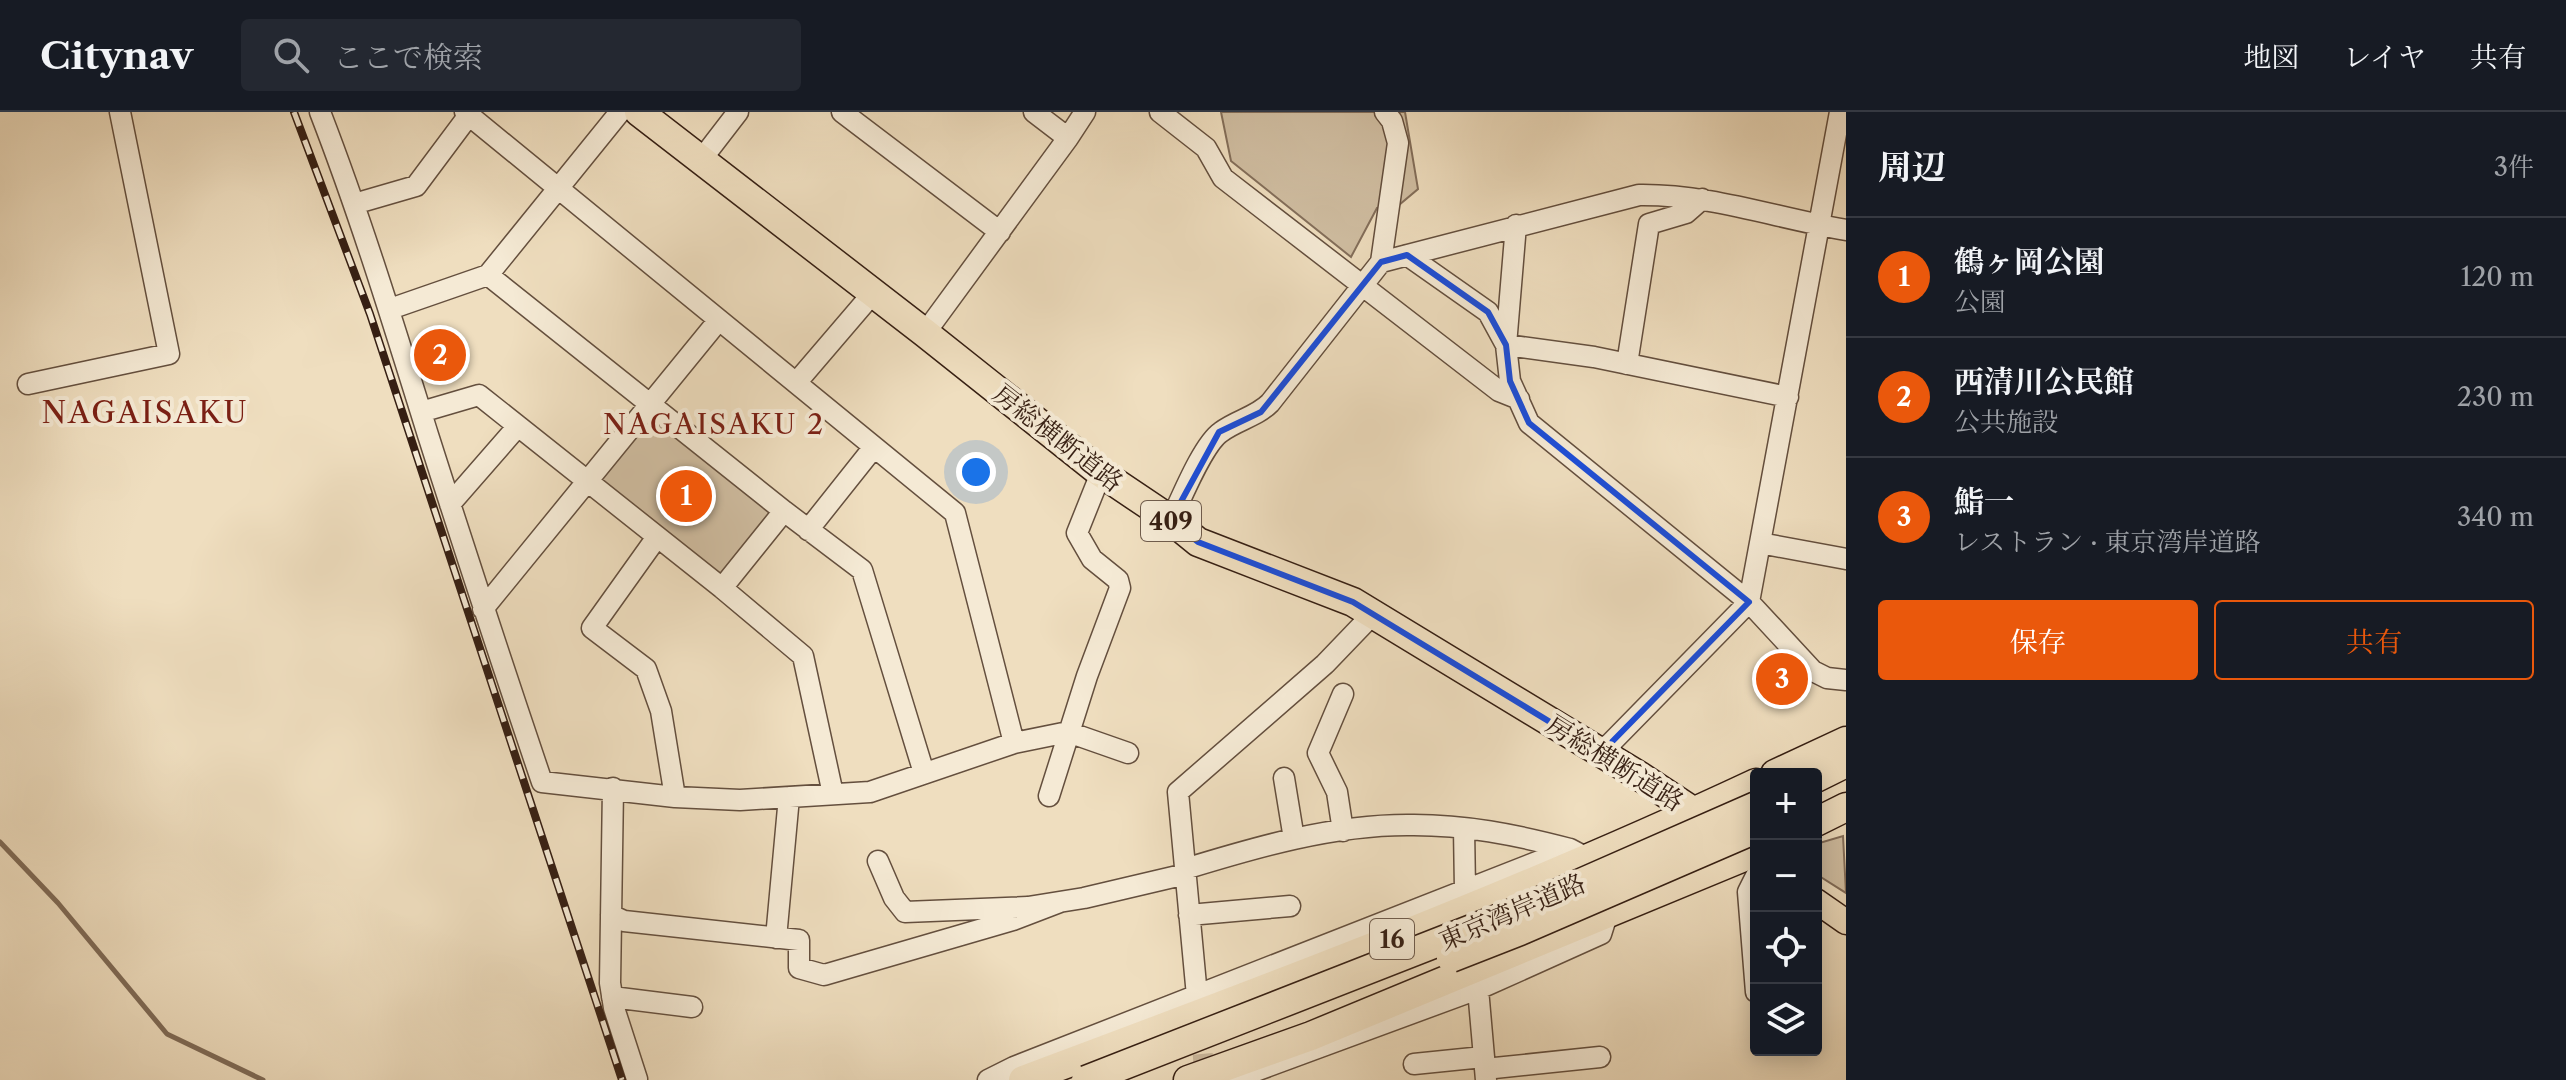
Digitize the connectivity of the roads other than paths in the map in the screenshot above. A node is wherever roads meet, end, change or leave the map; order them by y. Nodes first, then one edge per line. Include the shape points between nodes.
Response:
1 (120, 112) edge
2 (320, 112) edge
3 (620, 112) edge
4 (639, 112) edge
5 (738, 112) edge
6 (842, 112) edge
7 (1034, 112) edge
8 (1085, 112) edge
9 (1160, 112) edge
10 (1385, 112) edge
11 (1840, 112) edge
12 (467, 114) edge
13 (1068, 138) junction
14 (701, 160) junction
15 (557, 188) junction
16 (1702, 199) junction
17 (354, 204) junction
18 (1516, 225) junction
19 (1821, 226) junction
20 (1846, 230) edge
21 (1000, 232) junction
22 (1407, 255) junction
23 (1381, 262) junction
24 (488, 275) junction
25 (1362, 286) junction
26 (873, 293) junction
27 (390, 309) junction
28 (718, 321) junction
29 (925, 333) junction
30 (1506, 345) junction
31 (1627, 364) junction
32 (796, 383) junction
33 (28, 384) dead end
34 (1788, 397) junction
35 (1519, 399) junction
36 (650, 404) junction
37 (421, 412) junction
38 (518, 426) junction
39 (874, 447) junction
40 (1101, 473) junction
41 (587, 481) junction
42 (450, 504) junction
43 (784, 511) junction
44 (1171, 520) junction
45 (808, 530) junction
46 (657, 537) junction
47 (1760, 543) junction
48 (1846, 559) edge
49 (722, 588) junction
50 (1749, 602) junction
51 (483, 609) junction
52 (1373, 614) junction
53 (1846, 680) edge
54 (1343, 694) dead end
55 (1068, 732) junction
56 (1846, 741) edge
57 (1014, 743) junction
58 (1128, 753) dead end
59 (1601, 753) junction
60 (1846, 763) edge
61 (1788, 768) edge
62 (924, 773) junction
63 (1822, 775) edge
64 (1284, 778) dead end
65 (1750, 786) edge
66 (1846, 787) edge
67 (613, 788) junction
68 (833, 794) junction
69 (1049, 796) dead end
70 (675, 797) junction
71 (789, 797) junction
72 (1822, 798) edge
73 (1846, 807) edge
74 (1750, 809) edge
75 (1694, 812) junction
76 (1822, 819) edge
77 (1464, 828) junction
78 (1343, 831) junction
79 (1294, 839) junction
80 (1750, 851) edge
81 (1578, 853) junction
82 (1750, 856) edge
83 (1750, 856) edge
84 (878, 861) dead end
85 (1186, 872) junction
86 (1750, 881) edge
87 (1465, 890) junction
88 (1060, 902) junction
89 (1822, 905) edge
90 (1290, 906) dead end
91 (611, 915) junction
92 (1189, 915) junction
93 (1607, 915) junction
94 (1846, 922) edge
95 (776, 938) junction
96 (1755, 984) edge
97 (1478, 989) junction
98 (1197, 996) junction
99 (612, 997) junction
100 (692, 1007) dead end
101 (1600, 1057) dead end
102 (1414, 1064) dead end
103 (1485, 1069) edge
104 (637, 1079) edge
105 (988, 1080) edge
106 (1023, 1080) edge
107 (1086, 1080) edge
108 (1132, 1080) edge
109 (1188, 1080) edge
110 (1231, 1080) edge

1 - 33 street via 169,354
2 - 17 street
3 - 15 street
4 - 14 highway, 房総横断道路 / 409
5 - 14 street
6 - 21 street
7 - 13 street
8 - 13 street
9 - 25 street via 1206,148 1223,178
10 - 23 street via 1398,143
11 - 19 street
12 - 15 street
12 - 17 street via 416,186
13 - 21 street
14 - 26 highway, 房総横断道路 / 409
15 - 24 street
15 - 28 street
16 - 18 street via 1639,195
16 - 19 street
16 - 31 street via 1686,213 1649,224
17 - 27 street
18 - 22 street
18 - 30 street
19 - 20 street
19 - 34 street
21 - 29 street
22 - 23 street
22 - 30 street via 1488,312
23 - 25 street
24 - 27 street
24 - 36 street
25 - 35 street via 1499,391
25 - 44 street via 1261,412 1219,432
26 - 29 highway, 房総横断道路 / 409
26 - 32 street
27 - 37 street
28 - 32 street
28 - 36 street
29 - 40 highway, 房総横断道路 / 409
30 - 31 street
30 - 35 street via 1510,381
31 - 34 street
32 - 39 street
34 - 47 street
35 - 50 street via 1529,423
36 - 41 street
36 - 43 street
37 - 38 street via 479,395
37 - 42 street
38 - 41 street
38 - 42 street
39 - 45 street
39 - 57 street via 955,513
40 - 44 highway, 房総横断道路 / 409
40 - 55 street via 1077,533 1092,559 1118,580 1120,588
41 - 46 street
41 - 51 street
42 - 51 street
43 - 45 street
43 - 49 street
44 - 52 highway, 房総横断道路 / 409 via 1198,542
45 - 62 street via 862,570
46 - 49 street
46 - 70 street via 592,628 646,669 661,711
47 - 48 street
47 - 50 street
49 - 68 street via 803,656
50 - 53 street via 1813,671
50 - 59 street
51 - 67 street via 542,782
52 - 59 highway, 房総横断道路 / 409
52 - 85 street via 1325,664 1178,792
54 - 78 street via 1318,753 1337,792
55 - 57 street
55 - 58 street
55 - 69 street
56 - 61 highway
57 - 62 street
59 - 75 highway, 房総横断道路 / 409
60 - 63 highway
62 - 68 street via 870,792
64 - 79 street
65 - 75 highway, 16
66 - 72 highway
67 - 70 street
67 - 91 street
68 - 71 street
70 - 71 street
71 - 95 street
73 - 76 highway
74 - 107 highway, 東京湾岸道路 / 16, bridge via 1510,914
75 - 80 highway, 房総横断道路 / 409
75 - 81 highway, 16
77 - 78 street via 1406,825
77 - 81 street via 1516,834
77 - 87 street
78 - 79 street
79 - 85 street
81 - 87 street
81 - 106 highway, 16 via 1292,979
82 - 93 highway, 16
83 - 108 highway, 東京湾岸道路 / 16, bridge via 1520,931
84 - 88 street via 905,912
85 - 88 street
85 - 92 street
86 - 96 street
87 - 98 street
88 - 95 street via 824,975 799,968 799,940
89 - 94 main road
90 - 92 street
91 - 95 street via 624,921
91 - 99 street
92 - 98 street
93 - 97 street via 1601,934
93 - 109 highway, 16 via 1311,1036
97 - 103 street
97 - 110 street
98 - 105 street
99 - 100 street
99 - 104 street
101 - 103 street
102 - 103 street

